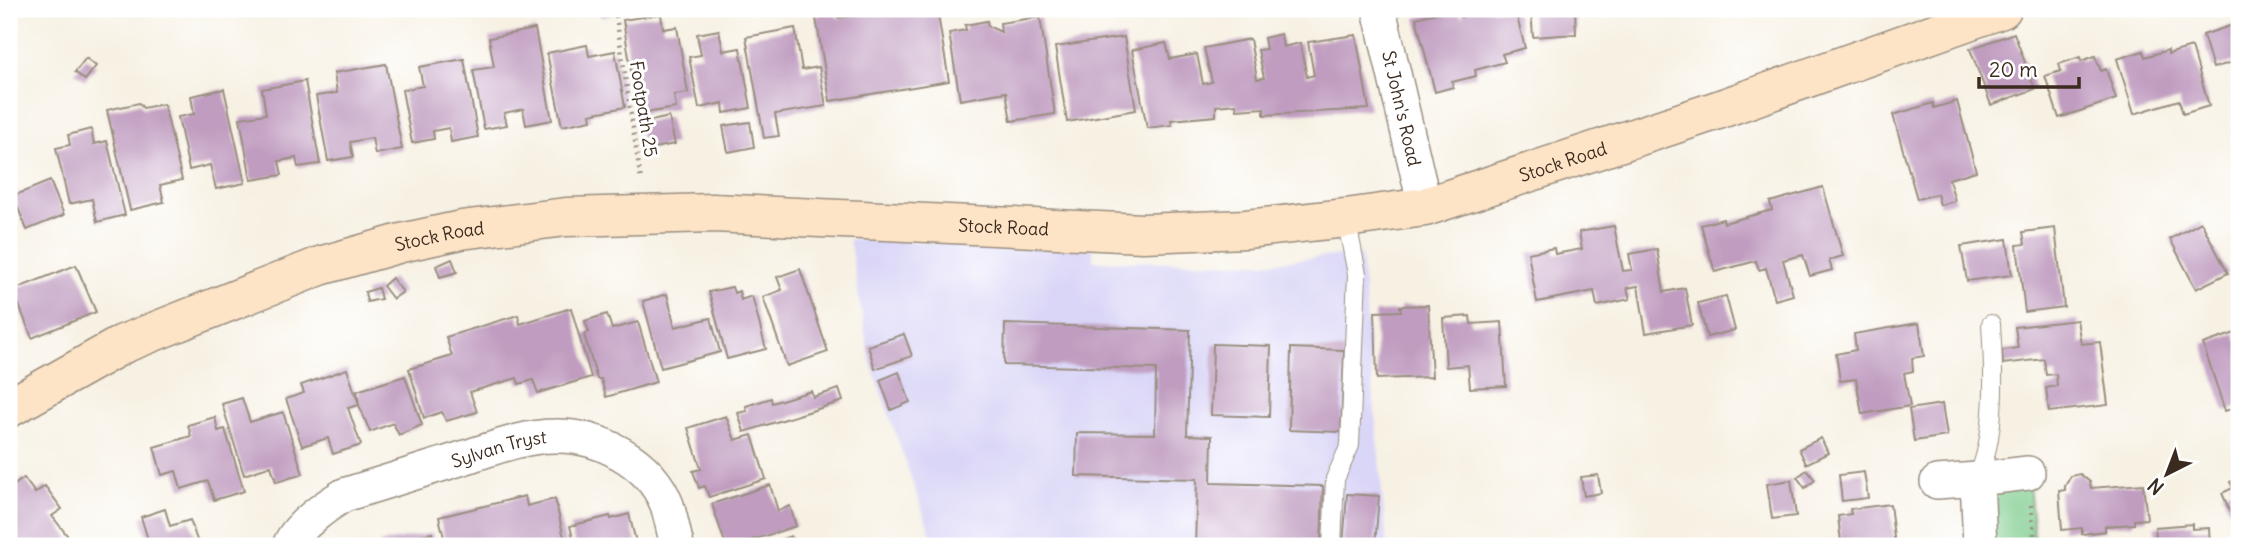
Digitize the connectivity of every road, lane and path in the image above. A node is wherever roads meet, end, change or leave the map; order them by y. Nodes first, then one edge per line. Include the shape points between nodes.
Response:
1 (615, 9) edge
2 (1379, 9) edge
3 (2002, 9) edge
4 (1425, 207) junction
5 (647, 214) junction
6 (1346, 218) junction
7 (1991, 324) dead end
8 (9, 408) edge
9 (2028, 473) joint
10 (1977, 479) junction
11 (1937, 482) dead end
12 (289, 546) edge
13 (677, 546) edge
14 (1332, 546) edge
15 (1980, 546) edge
16 (2035, 546) edge

1 - 5 path, Footpath 25
2 - 4 street, St John's Road
3 - 4 main road, Stock Road
4 - 6 main road, Stock Road
5 - 6 main road, Stock Road via 713,213 1143,233 1246,229
5 - 8 main road, Stock Road via 566,217 461,230 356,255 123,344
6 - 14 lane via 1357,274 1350,446 1335,479
7 - 10 lane via 1995,381 1986,459
9 - 10 street
9 - 16 path
10 - 11 street
10 - 15 street
12 - 13 street, Sylvan Tryst via 306,525 344,495 512,442 554,436 610,448 645,471 666,503

